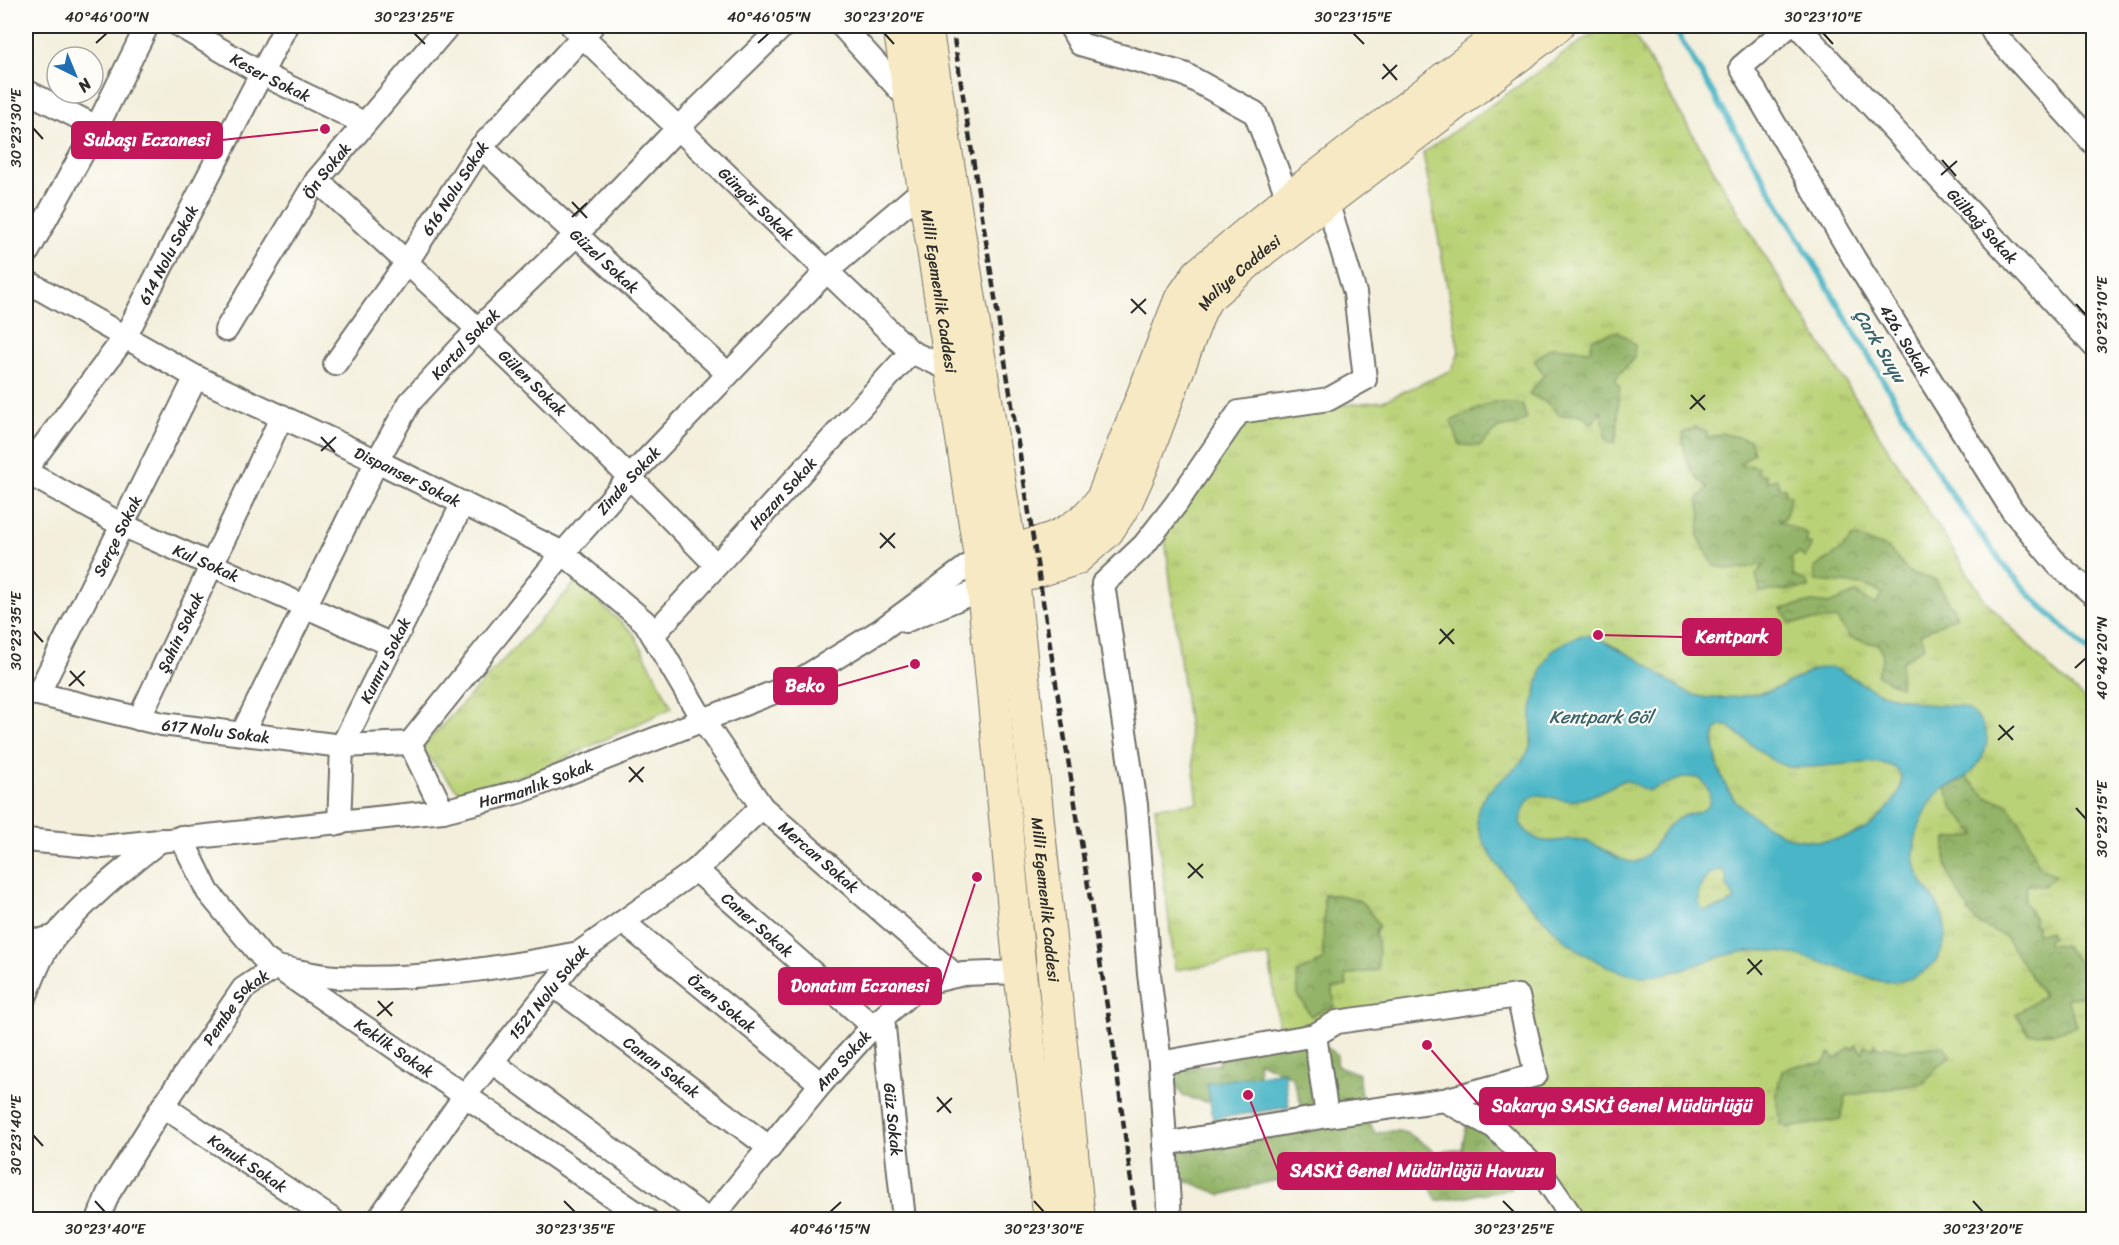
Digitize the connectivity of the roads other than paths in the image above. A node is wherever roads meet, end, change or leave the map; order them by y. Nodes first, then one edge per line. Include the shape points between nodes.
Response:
1 (147, 26) edge
2 (180, 26) edge
3 (286, 26) edge
4 (448, 26) edge
5 (783, 26) edge
6 (842, 26) edge
7 (898, 26) edge
8 (926, 26) edge
9 (1070, 26) edge
10 (1512, 26) edge
11 (1558, 26) edge
12 (1789, 26) edge
13 (1798, 26) edge
14 (1990, 26) edge
15 (582, 29) edge
16 (262, 74) junction
17 (26, 92) edge
18 (909, 100) junction
19 (364, 123) junction
20 (97, 127) junction
21 (677, 129) junction
22 (2094, 144) edge
23 (481, 147) junction
24 (317, 180) junction
25 (925, 188) junction
26 (1327, 201) junction
27 (1293, 211) junction
28 (576, 235) junction
29 (26, 255) edge
30 (407, 262) junction
31 (827, 271) junction
32 (26, 281) edge
33 (478, 329) junction
34 (226, 330) dead end
35 (125, 337) junction
36 (2094, 345) edge
37 (911, 352) junction
38 (335, 364) dead end
39 (951, 370) junction
40 (728, 374) junction
41 (196, 376) junction
42 (282, 416) junction
43 (377, 461) junction
44 (26, 471) edge
45 (630, 477) junction
46 (463, 503) junction
47 (122, 525) junction
48 (563, 553) junction
49 (980, 557) junction
50 (1012, 564) junction
51 (212, 565) junction
52 (716, 565) junction
53 (984, 588) junction
54 (2091, 589) edge
55 (305, 607) junction
56 (881, 630) junction
57 (653, 635) junction
58 (392, 645) junction
59 (32, 693) edge
60 (139, 719) junction
61 (702, 719) junction
62 (243, 732) junction
63 (410, 744) junction
64 (342, 746) junction
65 (762, 807) junction
66 (442, 811) junction
67 (339, 824) junction
68 (171, 838) junction
69 (26, 840) edge
70 (102, 847) junction
71 (696, 870) junction
72 (111, 879) junction
73 (622, 922) junction
74 (26, 935) edge
75 (54, 937) junction
76 (579, 953) junction
77 (276, 967) junction
78 (1020, 972) junction
79 (955, 975) junction
80 (554, 985) junction
81 (26, 995) edge
82 (878, 1022) junction
83 (1316, 1035) junction
84 (492, 1062) junction
85 (1160, 1063) junction
86 (821, 1084) junction
87 (466, 1094) junction
88 (1444, 1100) junction
89 (163, 1106) junction
90 (1327, 1116) junction
91 (1165, 1144) junction
92 (770, 1148) junction
93 (98, 1220) edge
94 (333, 1220) edge
95 (378, 1220) edge
96 (647, 1220) edge
97 (709, 1220) edge
98 (904, 1220) edge
99 (1050, 1220) edge
100 (1079, 1220) edge
101 (1170, 1220) edge
102 (1574, 1220) edge

1 - 20 street
2 - 16 street, Keser Sokak
3 - 16 street, 614 Nolu Sokak
4 - 19 street, Ön Sokak
5 - 21 street, Kartal Sokak
6 - 18 street
7 - 18 main road, Milli Egemenlik Caddesi
8 - 50 main road, Milli Egemenlik Caddesi
9 - 27 street via 1080,44 1184,74 1255,113
10 - 27 main road, Maliye Caddesi
11 - 26 main road, Maliye Caddesi
12 - 54 street, 426. Sokak via 1742,67 1855,260 2012,510 2058,565
13 - 36 street, Gülbağ Sokak
14 - 22 street
15 - 21 street, Güngör Sokak
15 - 23 street, 616 Nolu Sokak
16 - 19 street, Keser Sokak
16 - 35 street, 614 Nolu Sokak
17 - 20 street
18 - 25 main road, Milli Egemenlik Caddesi
19 - 24 street, Ön Sokak
20 - 29 street
21 - 28 street, Kartal Sokak
21 - 31 street, Güngör Sokak
23 - 28 street, Güzel Sokak
23 - 30 street, 616 Nolu Sokak
24 - 30 street, Gülen Sokak
24 - 34 street, Ön Sokak
25 - 31 street, Zinde Sokak
25 - 39 main road, Milli Egemenlik Caddesi
26 - 27 main road, Maliye Caddesi
26 - 85 street via 1355,293 1365,379 1329,399 1239,412 1144,545 1103,584 1136,805
27 - 50 main road, Maliye Caddesi via 1198,274 1188,286 1108,485 1090,515
28 - 33 street, Kartal Sokak
28 - 40 street, Güzel Sokak
30 - 33 street, Gülen Sokak
30 - 38 street, 616 Nolu Sokak
31 - 37 street, Güngör Sokak
31 - 40 street, Zinde Sokak
32 - 35 street, Dispanser Sokak
33 - 43 street, Kartal Sokak via 410,402
33 - 45 street, Gülen Sokak
35 - 41 street, Dispanser Sokak
35 - 44 street, 614 Nolu Sokak
37 - 39 street, Güngör Sokak
37 - 52 street, Hazan Sokak
39 - 49 main road, Milli Egemenlik Caddesi
40 - 45 street, Zinde Sokak
41 - 42 street, Dispanser Sokak
41 - 47 street, Serçe Sokak
42 - 43 street, Dispanser Sokak
42 - 51 street, Şahin Sokak
43 - 46 street, Dispanser Sokak
43 - 55 street, Kartal Sokak
44 - 47 street, Kul Sokak
45 - 48 street, Zinde Sokak
45 - 52 street, Gülen Sokak
46 - 48 street, Dispanser Sokak
46 - 58 street, Kumru Sokak
47 - 51 street, Kul Sokak
47 - 59 street, Serçe Sokak
48 - 57 street, Dispanser Sokak via 645,622
48 - 63 street, Zinde Sokak
49 - 50 main road
49 - 53 main road, Milli Egemenlik Caddesi
49 - 56 street, Harmanlık Sokak
50 - 53 main road
50 - 100 main road, Milli Egemenlik Caddesi
51 - 55 street, Kul Sokak
51 - 60 street, Şahin Sokak
52 - 57 street, Hazan Sokak
53 - 56 street, Harmanlık Sokak
53 - 78 main road, Milli Egemenlik Caddesi
55 - 58 street, Kul Sokak
55 - 62 street, Kartal Sokak
56 - 61 street, Harmanlık Sokak via 790,686
57 - 61 street, Dispanser Sokak
58 - 64 street, Kumru Sokak
59 - 60 street, 617 Nolu Sokak
60 - 62 street, 617 Nolu Sokak
61 - 65 street, Mercan Sokak
61 - 66 street, Harmanlık Sokak via 522,791
62 - 64 street, 617 Nolu Sokak
63 - 64 street, 617 Nolu Sokak
63 - 66 street
64 - 67 street, Kumru Sokak
65 - 71 street, 1521 Nolu Sokak
65 - 79 street, Mercan Sokak
66 - 67 street, Harmanlık Sokak
67 - 68 street, Harmanlık Sokak
68 - 70 street, Harmanlık Sokak
68 - 72 street
68 - 77 street, Keklik Sokak via 208,892 262,957
69 - 70 street, Harmanlık Sokak
70 - 72 street
71 - 73 street, 1521 Nolu Sokak
71 - 82 street, Caner Sokak
72 - 75 street
73 - 76 street, 1521 Nolu Sokak
73 - 86 street, Özen Sokak
74 - 75 street via 33,942
75 - 81 street
76 - 77 street, Pembe Sokak via 416,976 334,978
76 - 80 street, 1521 Nolu Sokak
77 - 87 street, Keklik Sokak
77 - 89 street, Pembe Sokak via 243,988
78 - 79 street, Ana Sokak
78 - 99 main road, Milli Egemenlik Caddesi
79 - 82 street, Ana Sokak via 921,984
80 - 84 street, 1521 Nolu Sokak
80 - 92 street, Canan Sokak
82 - 86 street, Ana Sokak
82 - 98 street, Güz Sokak
83 - 85 street
83 - 88 street via 1338,1022 1518,996 1536,1076
83 - 90 street
84 - 87 street, 1521 Nolu Sokak
84 - 97 street
85 - 91 street
86 - 92 street, Ana Sokak
87 - 95 street, 1521 Nolu Sokak
87 - 96 street, Keklik Sokak
88 - 90 street
88 - 102 street via 1494,1127 1543,1175
89 - 93 street, Pembe Sokak via 108,1194
89 - 94 street, Konuk Sokak
90 - 91 street
91 - 101 street
92 - 97 street, Ana Sokak

